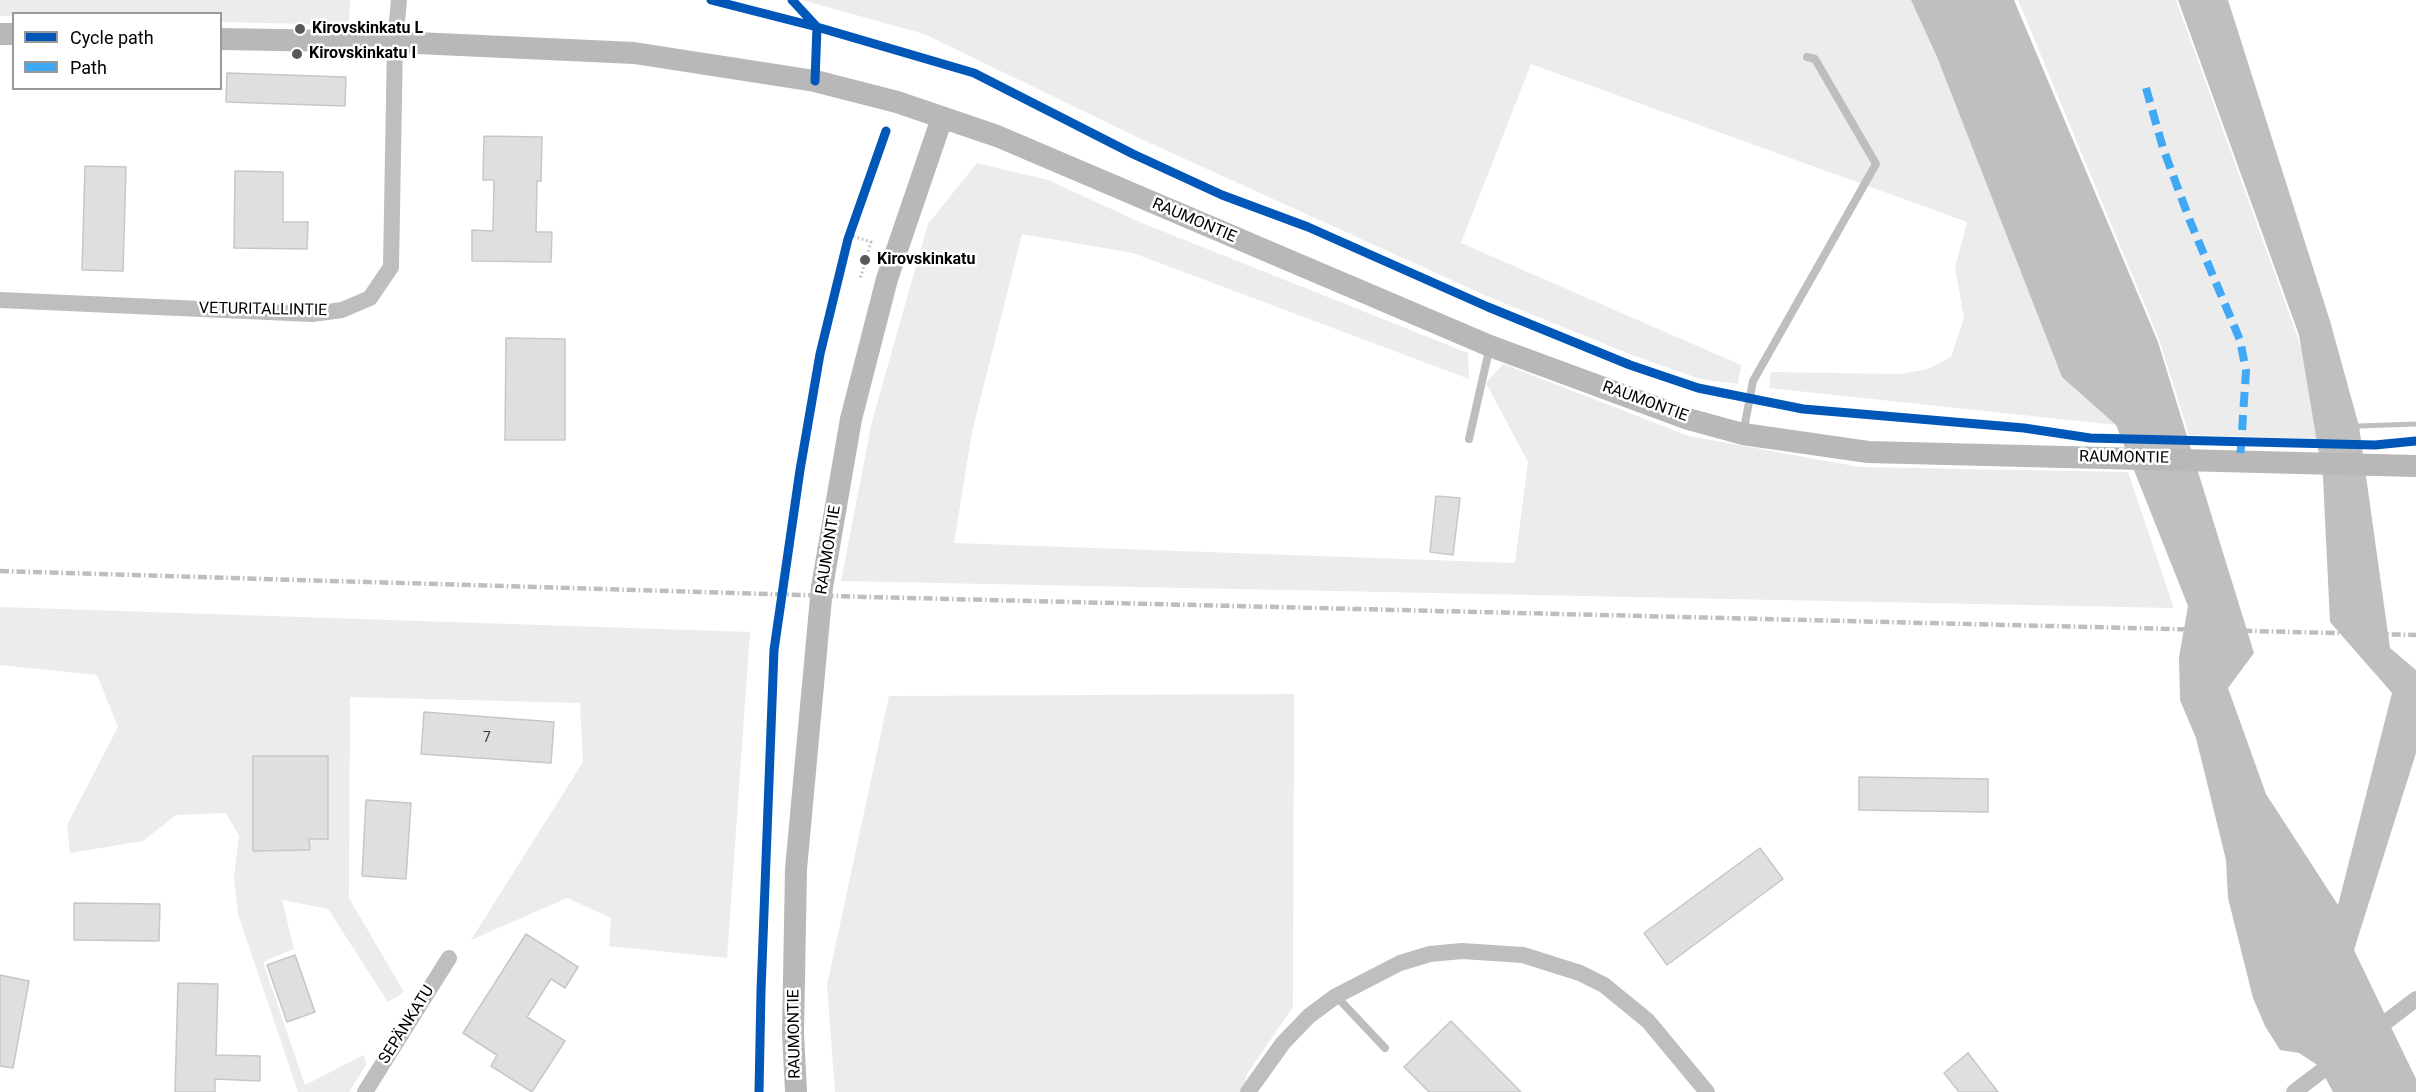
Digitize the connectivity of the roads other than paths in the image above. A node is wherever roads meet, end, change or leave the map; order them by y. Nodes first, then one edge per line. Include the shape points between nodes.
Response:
1 (399, 0) edge
2 (222, 39) edge
3 (395, 42) junction
4 (1807, 57) dead end
5 (942, 118) junction
6 (0, 300) edge
7 (1491, 346) junction
8 (1743, 434) junction
9 (1469, 439) dead end
10 (2416, 466) edge
11 (449, 958) dead end
12 (1336, 996) junction
13 (2415, 1000) edge
14 (1385, 1048) dead end
15 (2299, 1088) edge
16 (365, 1092) edge
17 (795, 1092) edge
18 (1248, 1092) edge
19 (1707, 1092) edge

1 - 3 street, VETURITALLINTIE
2 - 3 street
3 - 5 street via 645,54 815,81
3 - 6 street, VETURITALLINTIE via 391,267 370,298 342,310 312,314
4 - 8 lane via 1815,59 1876,164 1753,381
5 - 7 street, RAUMONTIE via 997,136
5 - 17 street, RAUMONTIE via 887,279 851,419 822,587 796,869
7 - 8 street, RAUMONTIE via 1688,419
7 - 9 lane
8 - 10 street, RAUMONTIE via 1868,452
11 - 16 street, SEPÄNKATU
12 - 14 lane
12 - 18 street via 1283,1042
12 - 19 street via 1400,963 1430,954 1462,951 1524,955 1605,985 1648,1021
13 - 15 street

